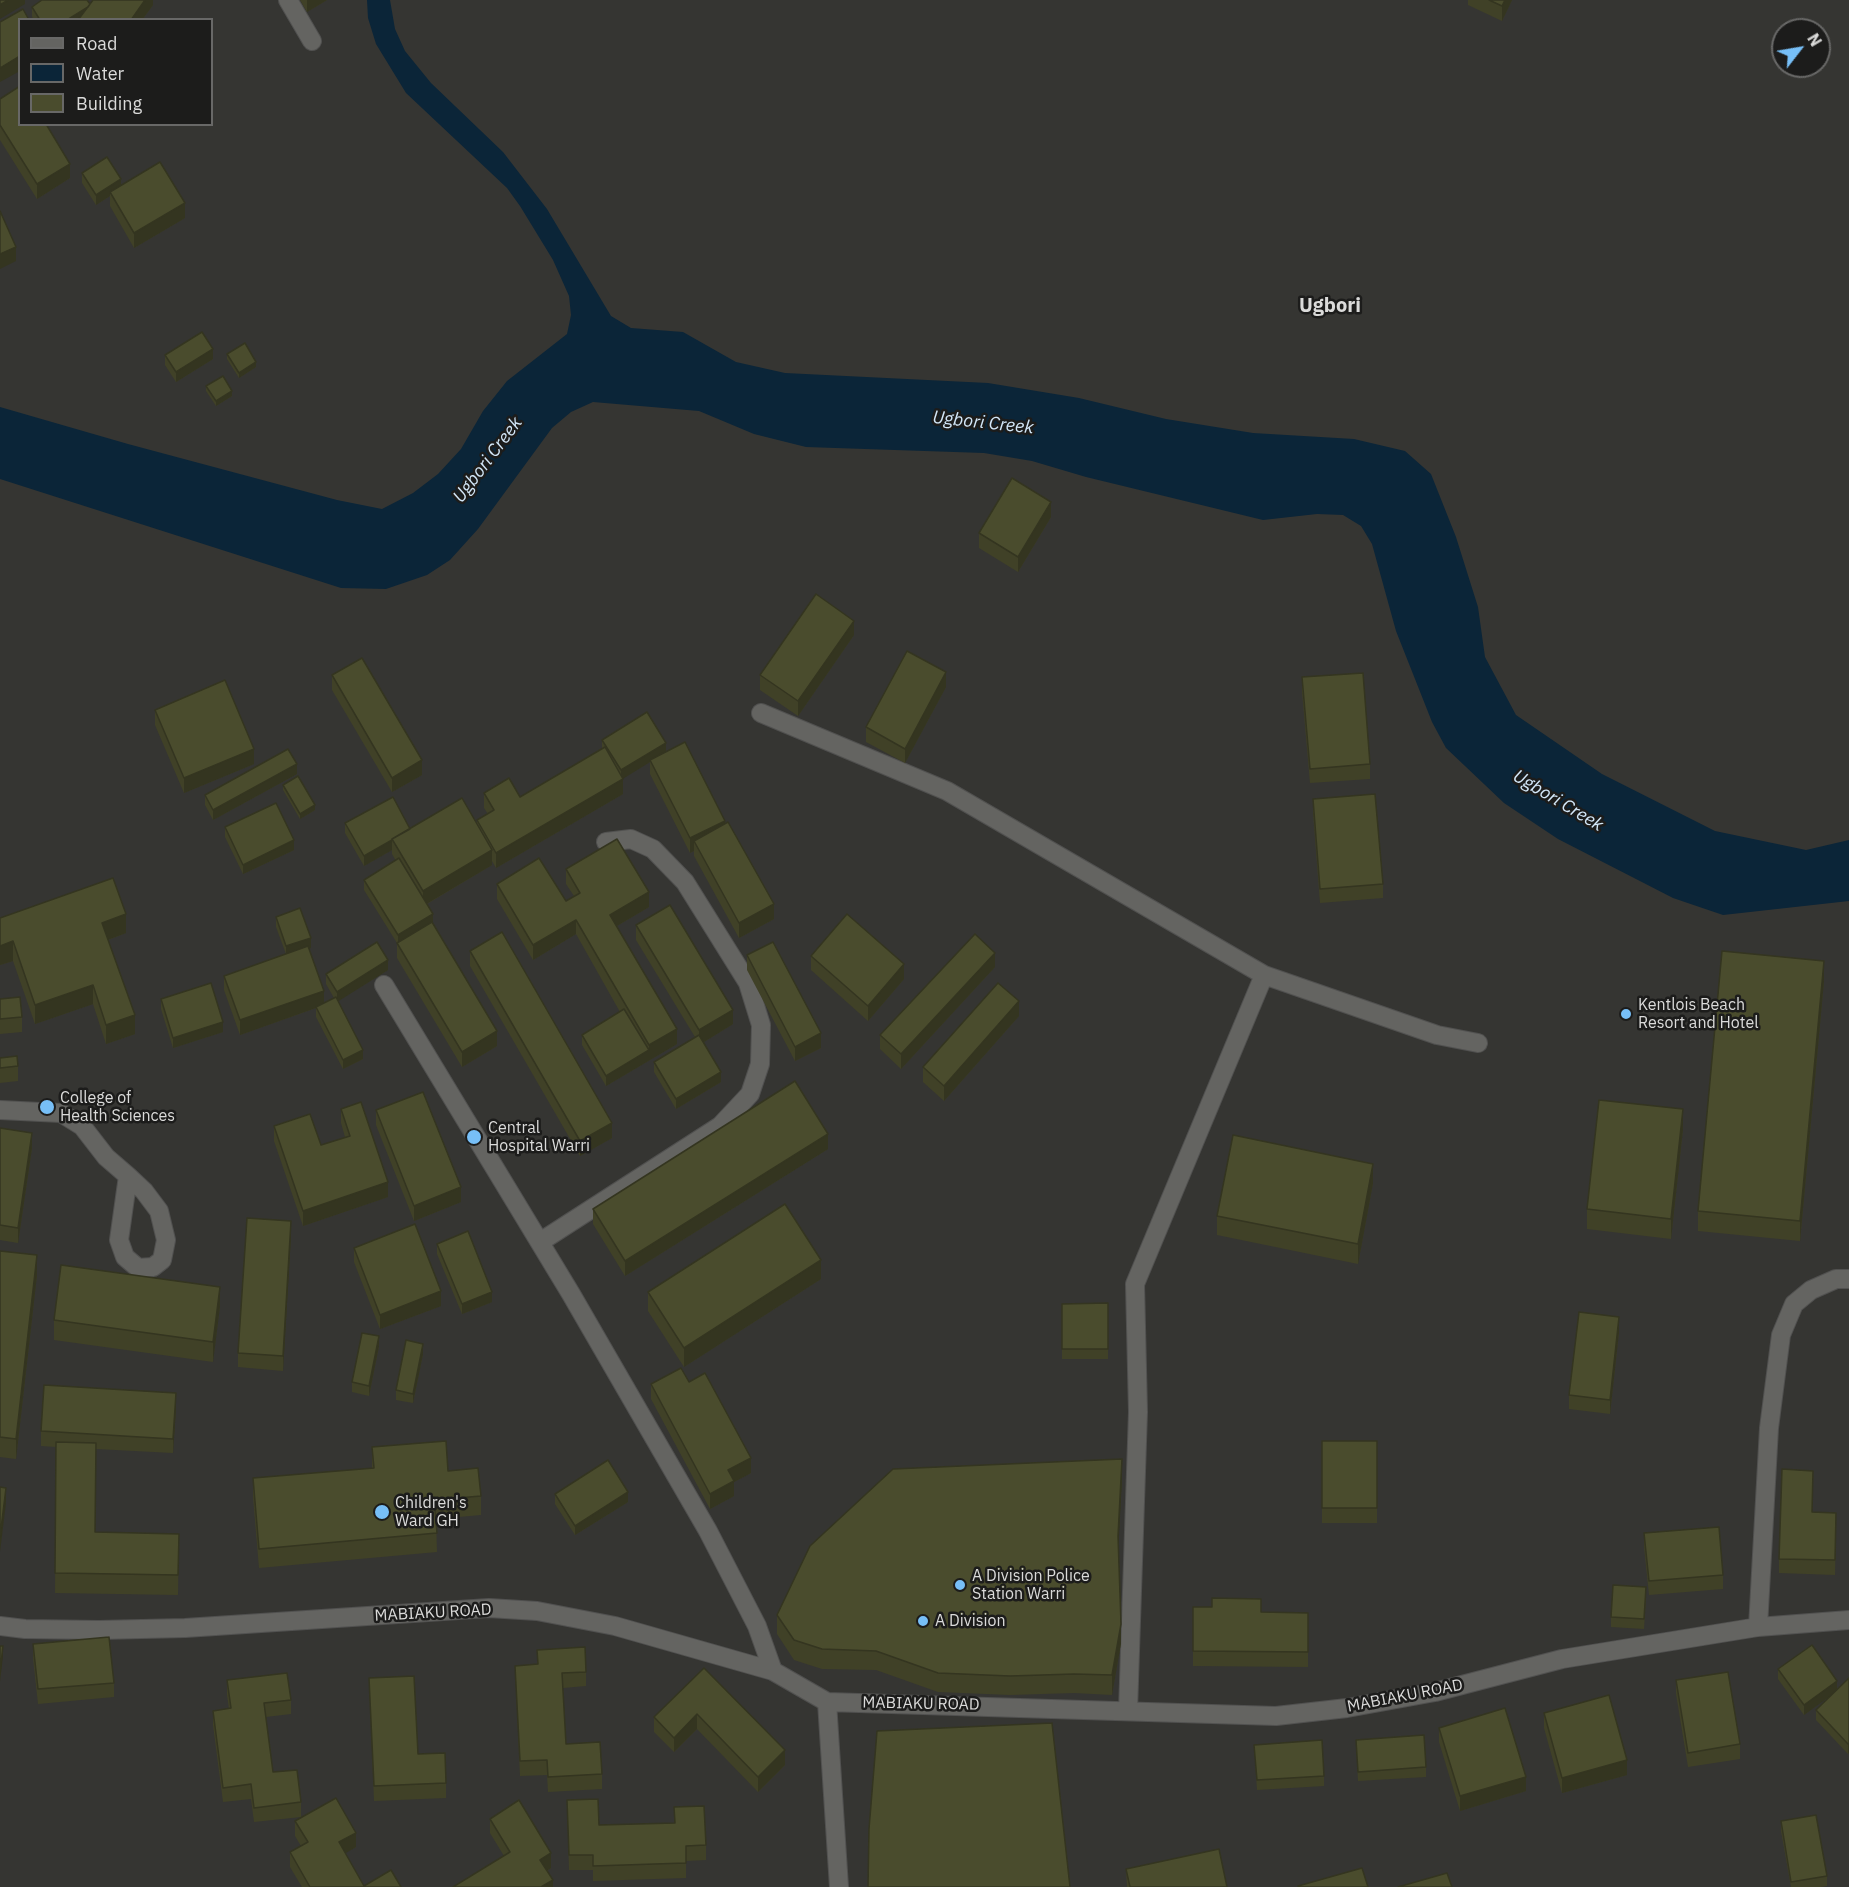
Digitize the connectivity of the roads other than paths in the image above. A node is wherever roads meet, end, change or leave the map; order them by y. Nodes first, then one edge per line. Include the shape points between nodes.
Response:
1 (288, 0) edge
2 (312, 41) dead end
3 (761, 713) dead end
4 (606, 842) edge
5 (1264, 975) junction
6 (384, 985) dead end
7 (1478, 1043) dead end
8 (0, 1110) edge
9 (128, 1176) dead end
10 (540, 1242) junction
11 (1849, 1279) edge
12 (1849, 1620) edge
13 (0, 1626) edge
14 (1758, 1627) junction
15 (773, 1671) junction
16 (827, 1702) junction
17 (1128, 1711) junction
18 (839, 1887) edge

1 - 2 street
3 - 5 street via 947,791
4 - 10 street via 632,839 653,849 685,882 747,983 761,1025 760,1064 750,1094 720,1126
5 - 7 street via 1437,1035
5 - 17 street via 1136,1284 1138,1412
6 - 10 street
8 - 9 street via 61,1113 82,1126
10 - 15 street via 708,1531 757,1626
11 - 14 street via 1836,1279 1811,1290 1794,1304 1781,1335 1769,1428
12 - 14 street, MABIAKU ROAD
13 - 15 street, MABIAKU ROAD via 67,1630 185,1628 489,1608 537,1611 615,1626
14 - 17 street, MABIAKU ROAD via 1562,1659 1435,1692 1347,1708 1276,1716
15 - 16 street, MABIAKU ROAD
16 - 17 street, MABIAKU ROAD
16 - 18 street

